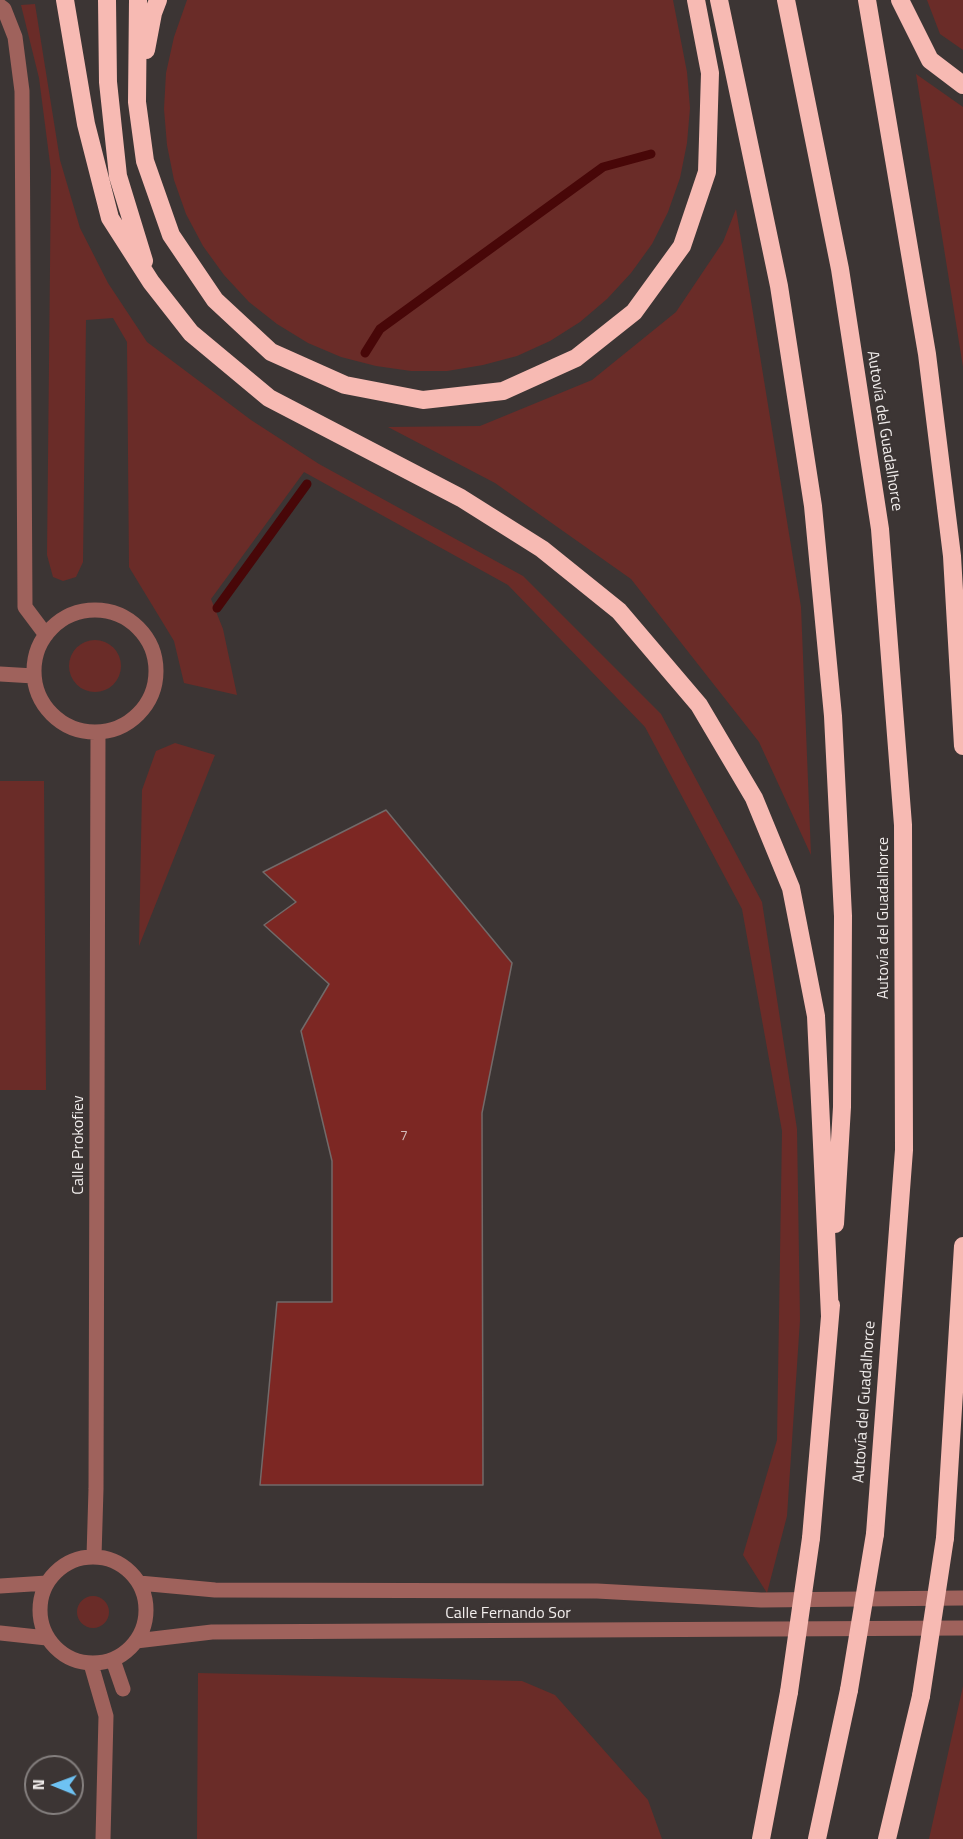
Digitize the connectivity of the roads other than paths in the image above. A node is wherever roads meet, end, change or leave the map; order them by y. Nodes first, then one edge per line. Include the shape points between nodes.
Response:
1 (65, 0) edge
2 (107, 0) edge
3 (138, 0) edge
4 (158, 0) edge
5 (696, 0) edge
6 (719, 0) edge
7 (786, 0) edge
8 (867, 0) edge
9 (900, 0) edge
10 (0, 6) edge
11 (963, 85) edge
12 (136, 102) junction
13 (151, 282) junction
14 (46, 635) junction
15 (0, 674) edge
16 (34, 676) junction
17 (98, 734) junction
18 (963, 746) edge
19 (963, 1245) edge
20 (830, 1317) junction
21 (963, 1449) edge
22 (945, 1538) junction
23 (94, 1556) junction
24 (47, 1582) junction
25 (139, 1583) junction
26 (0, 1586) edge
27 (963, 1598) edge
28 (963, 1628) edge
29 (0, 1633) edge
30 (47, 1638) junction
31 (136, 1641) junction
32 (113, 1659) junction
33 (91, 1664) junction
34 (123, 1689) dead end
35 (103, 1839) edge
36 (761, 1839) edge
37 (818, 1839) edge
38 (887, 1839) edge

1 - 13 highway via 86,124 110,218
2 - 13 highway via 108,82 118,176
3 - 12 highway
4 - 12 highway
5 - 12 highway via 710,73 707,172 682,246 634,312 576,358 503,391 423,400 345,385 271,352 215,300 171,235 145,161
6 - 20 highway via 779,286 813,506 833,716 843,916 842,1107
7 - 37 highway, Autovía del Guadalhorce, bridge via 840,268 880,529 903,825 904,1150 875,1534 849,1690
8 - 18 highway via 930,378 952,556
9 - 11 highway via 930,60
10 - 14 street via 15,38 22,90 25,607
13 - 20 highway via 191,333 269,398 461,498 542,549 619,610 699,705 754,798 791,888 816,1016
14 - 16 street via 38,647
14 - 17 street via 61,620 79,612 100,610 120,614 150,642 156,682 150,702 127,724
15 - 16 street
16 - 17 street via 48,711 79,731
17 - 23 street, Calle Prokofiev
19 - 22 highway
20 - 36 highway, bridge via 811,1538 789,1692
21 - 22 highway
22 - 38 highway, bridge via 921,1696
23 - 24 street via 59,1568
23 - 25 street via 127,1569
24 - 26 street
24 - 30 street via 40,1600 40,1620
25 - 27 street, Calle Fernando Sor via 215,1590 597,1591 761,1600
25 - 31 street via 145,1602 144,1623
28 - 31 street, Calle Fernando Sor via 212,1632
29 - 30 street
30 - 33 street via 69,1658
31 - 32 street
32 - 33 street
32 - 34 street
33 - 35 street via 106,1716

